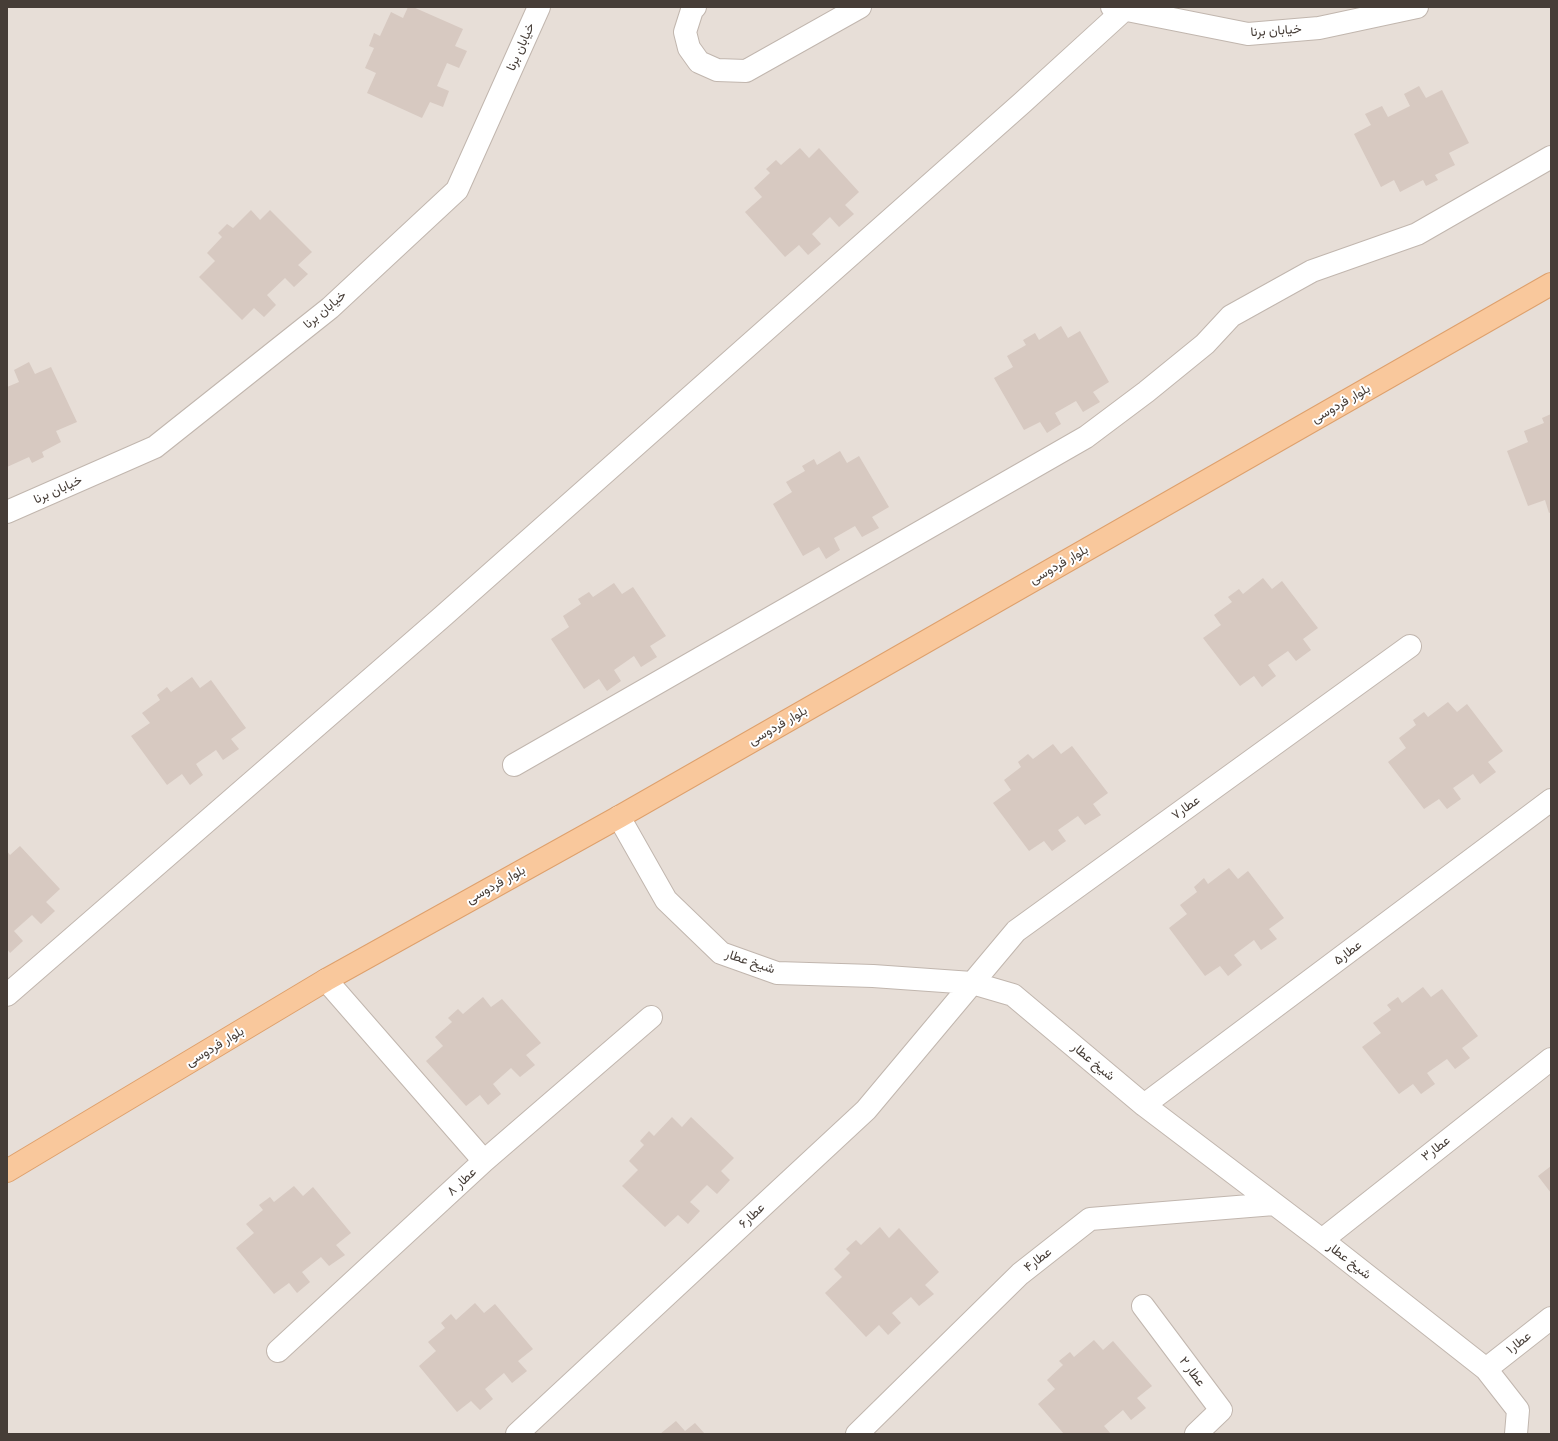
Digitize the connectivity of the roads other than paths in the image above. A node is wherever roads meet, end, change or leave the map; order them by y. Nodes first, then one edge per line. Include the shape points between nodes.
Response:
1 (539, 7) edge
2 (695, 7) edge
3 (860, 7) edge
4 (1417, 7) edge
5 (1118, 9) edge
6 (1551, 157) edge
7 (1551, 284) edge
8 (7, 512) edge
9 (1410, 646) dead end
10 (514, 765) dead end
11 (1551, 800) edge
12 (619, 817) junction
13 (326, 980) junction
14 (972, 983) junction
15 (7, 994) edge
16 (651, 1017) dead end
17 (1551, 1059) edge
18 (1144, 1105) junction
19 (484, 1161) junction
20 (7, 1171) edge
21 (1274, 1204) junction
22 (1322, 1240) junction
23 (1143, 1306) dead end
24 (1551, 1318) edge
25 (278, 1351) dead end
26 (1486, 1369) junction
27 (517, 1434) edge
28 (857, 1434) edge
29 (1196, 1434) edge
30 (1516, 1434) edge

1 - 8 street, خیابان برنا via 457,190 330,308 155,447
2 - 3 street via 685,32 689,48 699,62 717,70 746,71
4 - 5 street, خیابان برنا via 1319,28 1248,34
5 - 15 street via 1022,103 442,617
6 - 10 street via 1417,234 1312,271 1230,316 1205,344 1086,437
7 - 12 main road, بلوار فردوسی
9 - 14 street, عطار۷ via 1016,931
11 - 18 street, عطار۵
12 - 13 main road, بلوار فردوسی
12 - 14 street, شیخ عطار via 666,900 721,953 777,973
13 - 19 street
13 - 20 main road, بلوار فردوسی
14 - 18 street, شیخ عطار via 1013,995
14 - 27 street, عطار۶ via 866,1110
16 - 19 street, عطار ۸
17 - 22 street, عطار۳
18 - 21 street, شیخ عطار
19 - 25 street, عطار ۸
21 - 22 street, شیخ عطار
21 - 28 street, عطار۴ via 1090,1219 1020,1274
22 - 26 street, شیخ عطار
23 - 29 street, عطار ۲ via 1221,1410
24 - 26 street, عطار۱
26 - 30 street, شیخ عطار via 1518,1410

